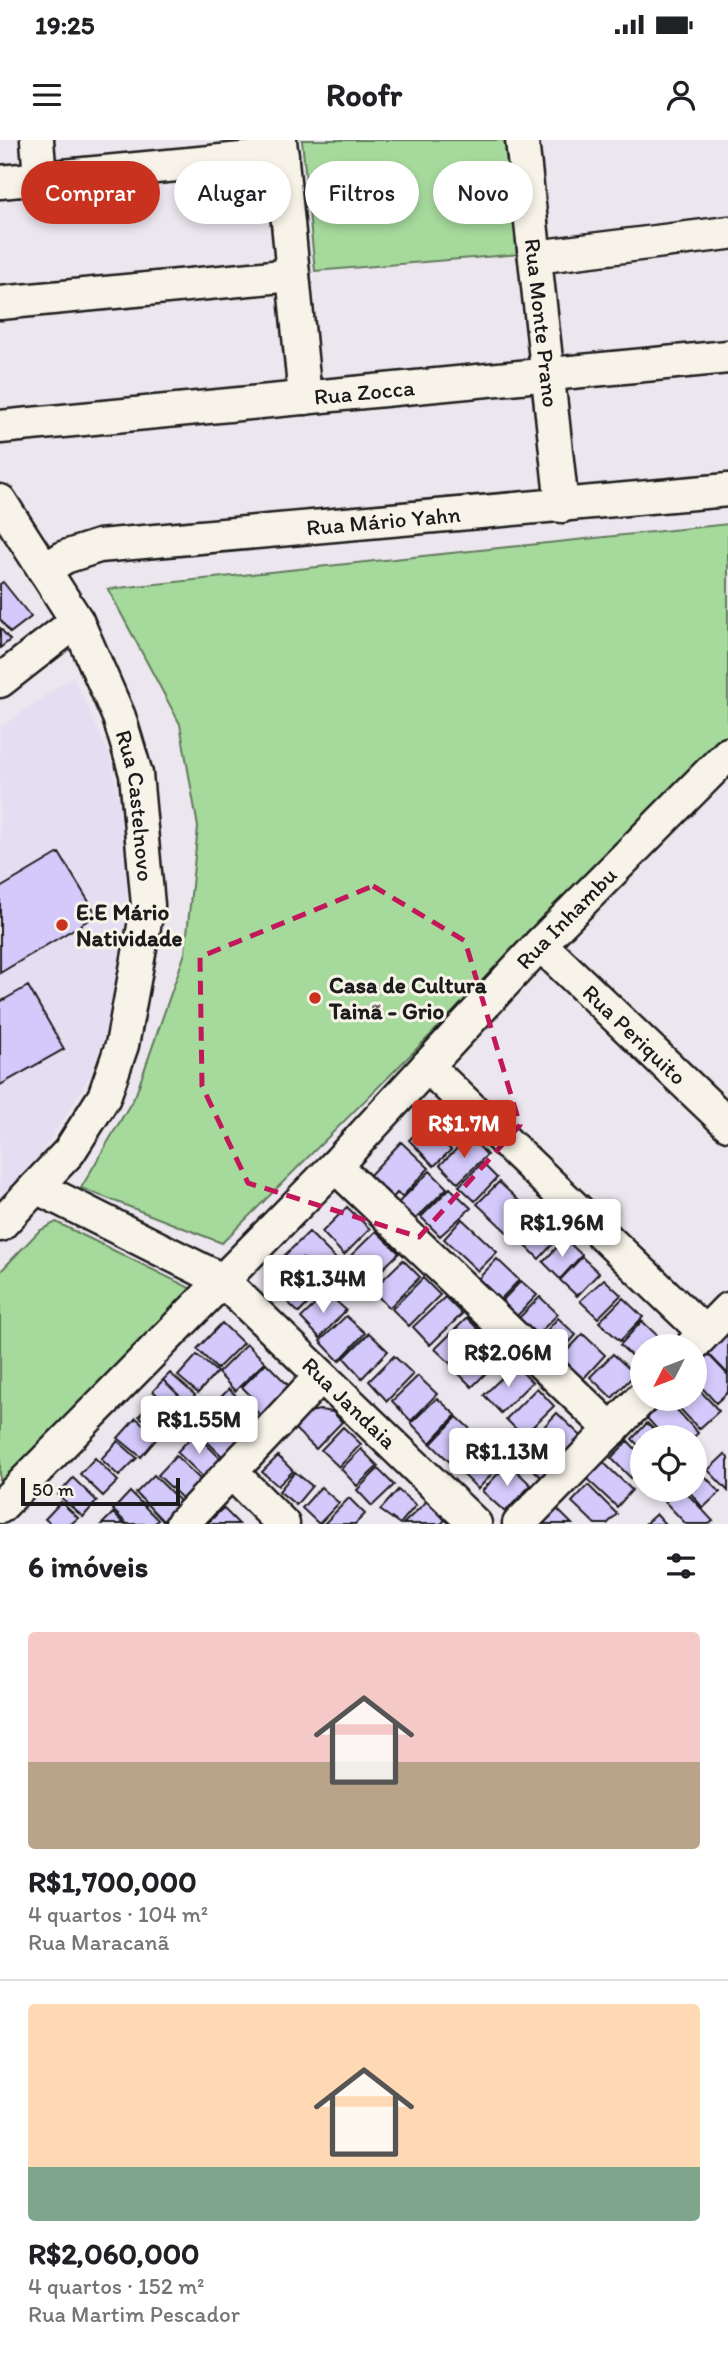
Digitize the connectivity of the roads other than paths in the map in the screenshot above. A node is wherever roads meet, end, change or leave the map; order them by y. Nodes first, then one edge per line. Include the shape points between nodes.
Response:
1 (37, 140) edge
2 (522, 140) edge
3 (281, 148) edge
4 (161, 153) edge
5 (39, 161) edge
6 (122, 161) edge
7 (21, 180) edge
8 (0, 182) edge
9 (728, 233) edge
10 (535, 257) junction
11 (293, 275) junction
12 (0, 303) edge
13 (728, 357) edge
14 (547, 375) junction
15 (304, 398) junction
16 (0, 427) edge
17 (728, 490) edge
18 (0, 501) edge
19 (562, 506) junction
20 (44, 570) junction
21 (77, 621) junction
22 (0, 681) edge
23 (728, 754) edge
24 (540, 944) junction
25 (427, 1066) junction
26 (728, 1124) edge
27 (335, 1166) junction
28 (36, 1186) junction
29 (0, 1225) edge
30 (222, 1280) junction
31 (728, 1309) edge
32 (693, 1334) edge
33 (703, 1334) edge
34 (321, 1376) junction
35 (630, 1411) edge
36 (612, 1430) junction
37 (232, 1473) junction
38 (0, 1507) edge
39 (183, 1524) edge
40 (283, 1524) edge
41 (475, 1524) edge
42 (519, 1524) edge

1 - 5 street
2 - 10 street, Rua Monte Prano
3 - 4 street
3 - 11 street
4 - 6 street
7 - 8 street
9 - 10 street
10 - 14 street, Rua Monte Prano
11 - 12 street
11 - 15 street
13 - 14 street, Rua Zocca
14 - 15 street, Rua Zocca
14 - 19 street, Rua Monte Prano
15 - 16 street, Rua Zocca
17 - 19 street, Rua Mário Yahn
18 - 20 street, Rua Castelnovo
19 - 20 street, Rua Mário Yahn via 99,546 65,557
20 - 21 street, Rua Castelnovo
21 - 22 street
21 - 28 street, Rua Castelnovo via 120,717 136,774 148,905 122,1045 104,1097 69,1152
23 - 24 street, Rua Inhambu
24 - 25 street, Rua Inhambu
24 - 26 street, Rua Periquito
25 - 27 street, Rua Inhambu
25 - 32 street
27 - 30 street, Rua Inhambu
27 - 36 street
28 - 29 street, Rua Castelnovo
28 - 30 street, Rua Jandaia
30 - 34 street, Rua Jandaia
30 - 38 street, Rua Inhambu
31 - 33 street
34 - 37 street
34 - 41 street, Rua Jandaia
35 - 36 street
36 - 42 street
37 - 39 street
37 - 40 street

